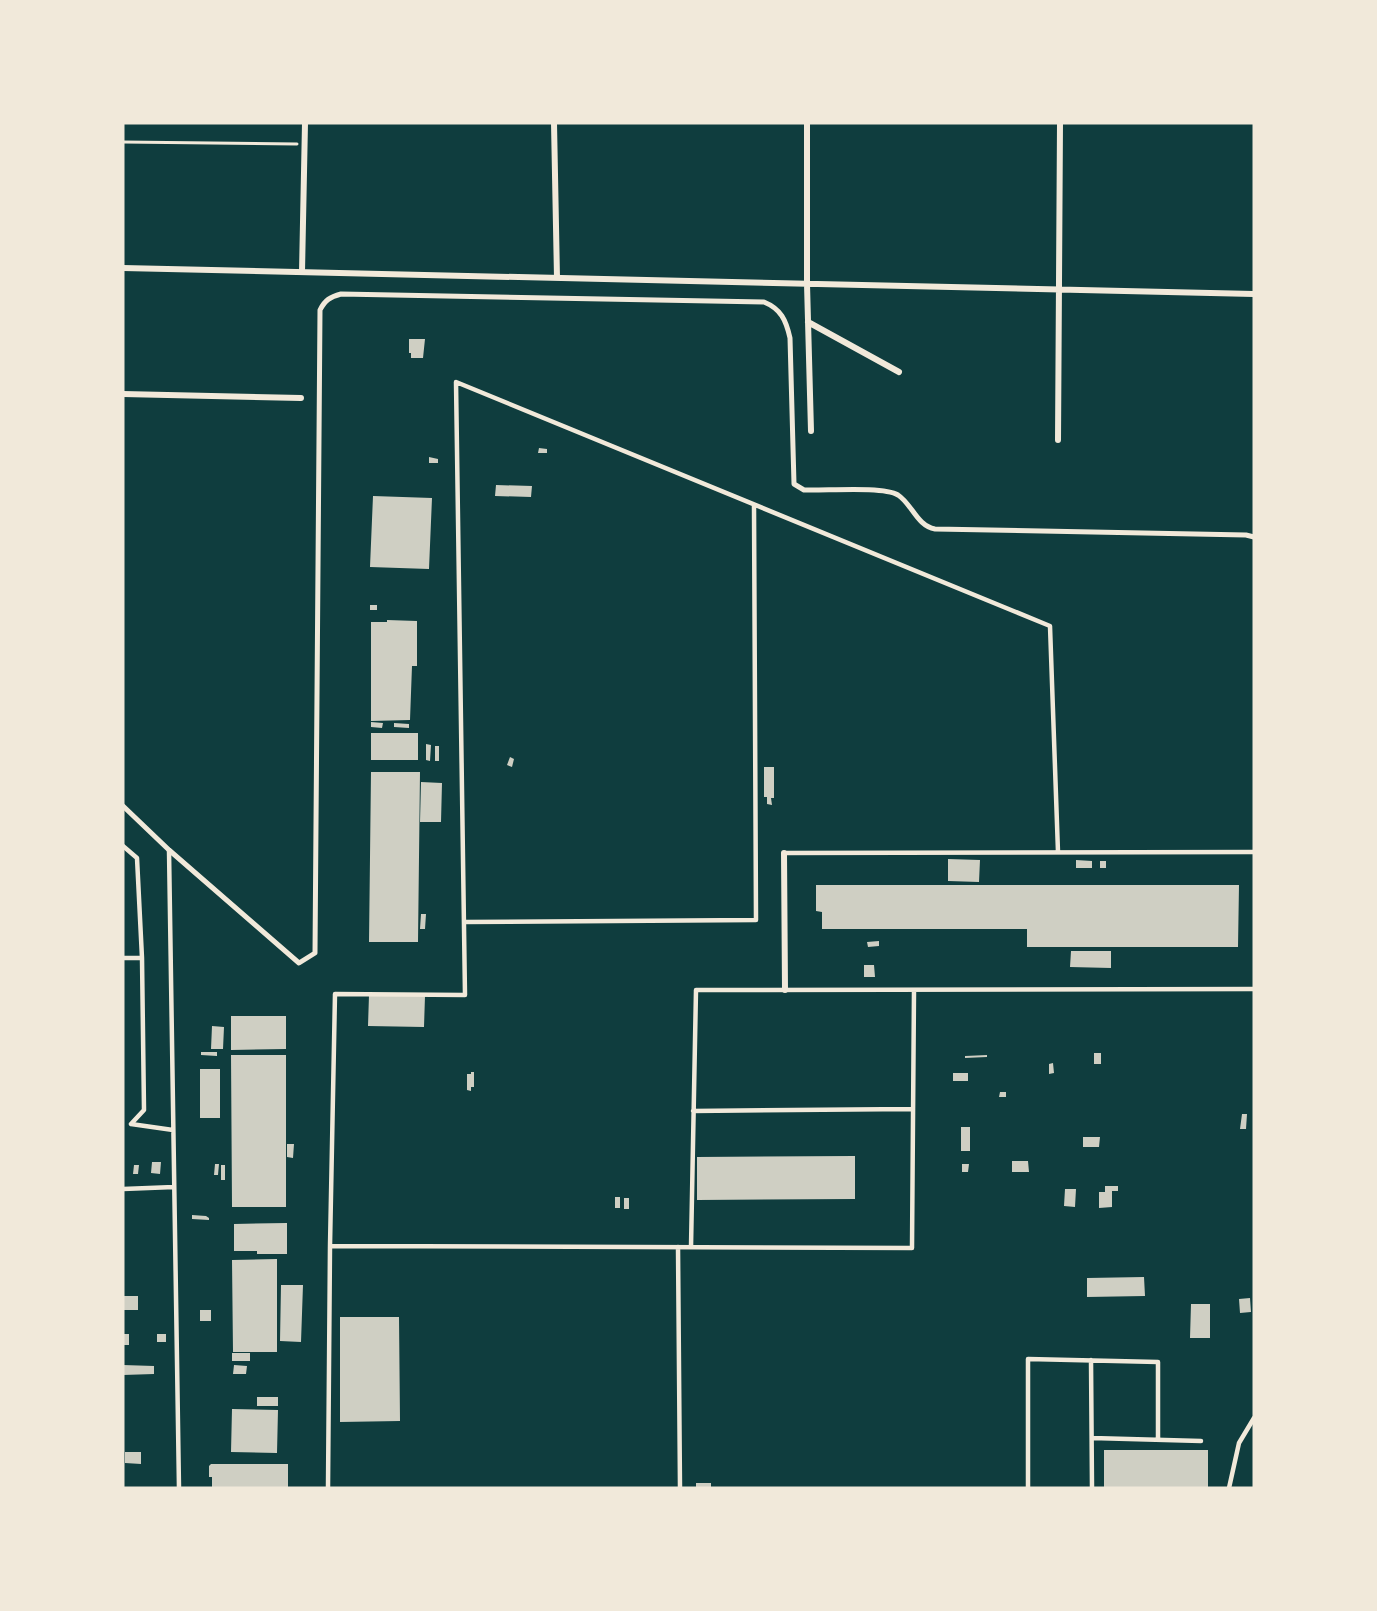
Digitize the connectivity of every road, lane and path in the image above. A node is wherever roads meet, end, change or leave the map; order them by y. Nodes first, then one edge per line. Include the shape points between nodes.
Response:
1 (305, 123) edge
2 (554, 123) edge
3 (807, 123) edge
4 (1060, 123) edge
5 (123, 142) edge
6 (304, 144) junction
7 (123, 268) edge
8 (302, 272) junction
9 (557, 278) junction
10 (807, 284) junction
11 (1059, 289) junction
12 (1254, 294) edge
13 (808, 322) junction
14 (899, 372) dead end
15 (123, 394) edge
16 (301, 398) dead end
17 (811, 431) dead end
18 (1059, 440) dead end
19 (754, 506) junction
20 (1254, 537) edge
21 (123, 806) edge
22 (123, 846) edge
23 (169, 850) junction
24 (1058, 852) junction
25 (1254, 852) edge
26 (784, 853) joint
27 (464, 922) junction
28 (123, 958) edge
29 (142, 958) junction
30 (1254, 989) edge
31 (785, 990) junction
32 (914, 990) junction
33 (913, 1109) junction
34 (693, 1111) junction
35 (123, 1124) edge
36 (131, 1124) junction
37 (173, 1130) junction
38 (174, 1187) junction
39 (123, 1189) edge
40 (330, 1246) junction
41 (678, 1247) junction
42 (691, 1247) junction
43 (1091, 1360) junction
44 (1254, 1418) edge
45 (1092, 1438) junction
46 (1158, 1440) junction
47 (1201, 1441) dead end
48 (179, 1488) edge
49 (328, 1488) edge
50 (680, 1488) edge
51 (1028, 1488) edge
52 (1092, 1488) edge
53 (1229, 1488) edge

1 - 6 street
2 - 9 street
3 - 10 street
4 - 11 street
5 - 6 path
6 - 8 street
7 - 8 street
8 - 9 street
9 - 10 street
10 - 11 street
10 - 13 street
11 - 12 street
11 - 18 street
13 - 14 street
13 - 17 street
15 - 16 street
19 - 24 lane via 1050,626
19 - 27 lane via 756,920
19 - 27 lane via 456,382
20 - 23 street via 935,529 923,524 904,500 888,491 804,490 794,484 788,326 784,315 764,302 341,294 324,301 320,310 315,953 299,963
21 - 23 street
22 - 29 lane via 137,858
23 - 37 lane
24 - 25 lane
24 - 26 lane
26 - 31 street
27 - 40 lane via 465,995 335,994
28 - 29 lane
29 - 36 lane via 144,1110
30 - 32 lane
31 - 32 lane
31 - 34 lane via 696,990
32 - 33 lane
33 - 34 lane
33 - 42 lane via 912,1248
34 - 42 lane
35 - 36 lane
36 - 37 lane
37 - 38 lane
38 - 39 lane
38 - 48 lane
40 - 41 lane
40 - 49 lane
41 - 42 lane
41 - 50 lane
43 - 45 lane
43 - 46 lane via 1158,1362
43 - 51 lane via 1028,1359
44 - 53 lane via 1239,1443
45 - 46 lane
45 - 52 lane
46 - 47 lane

